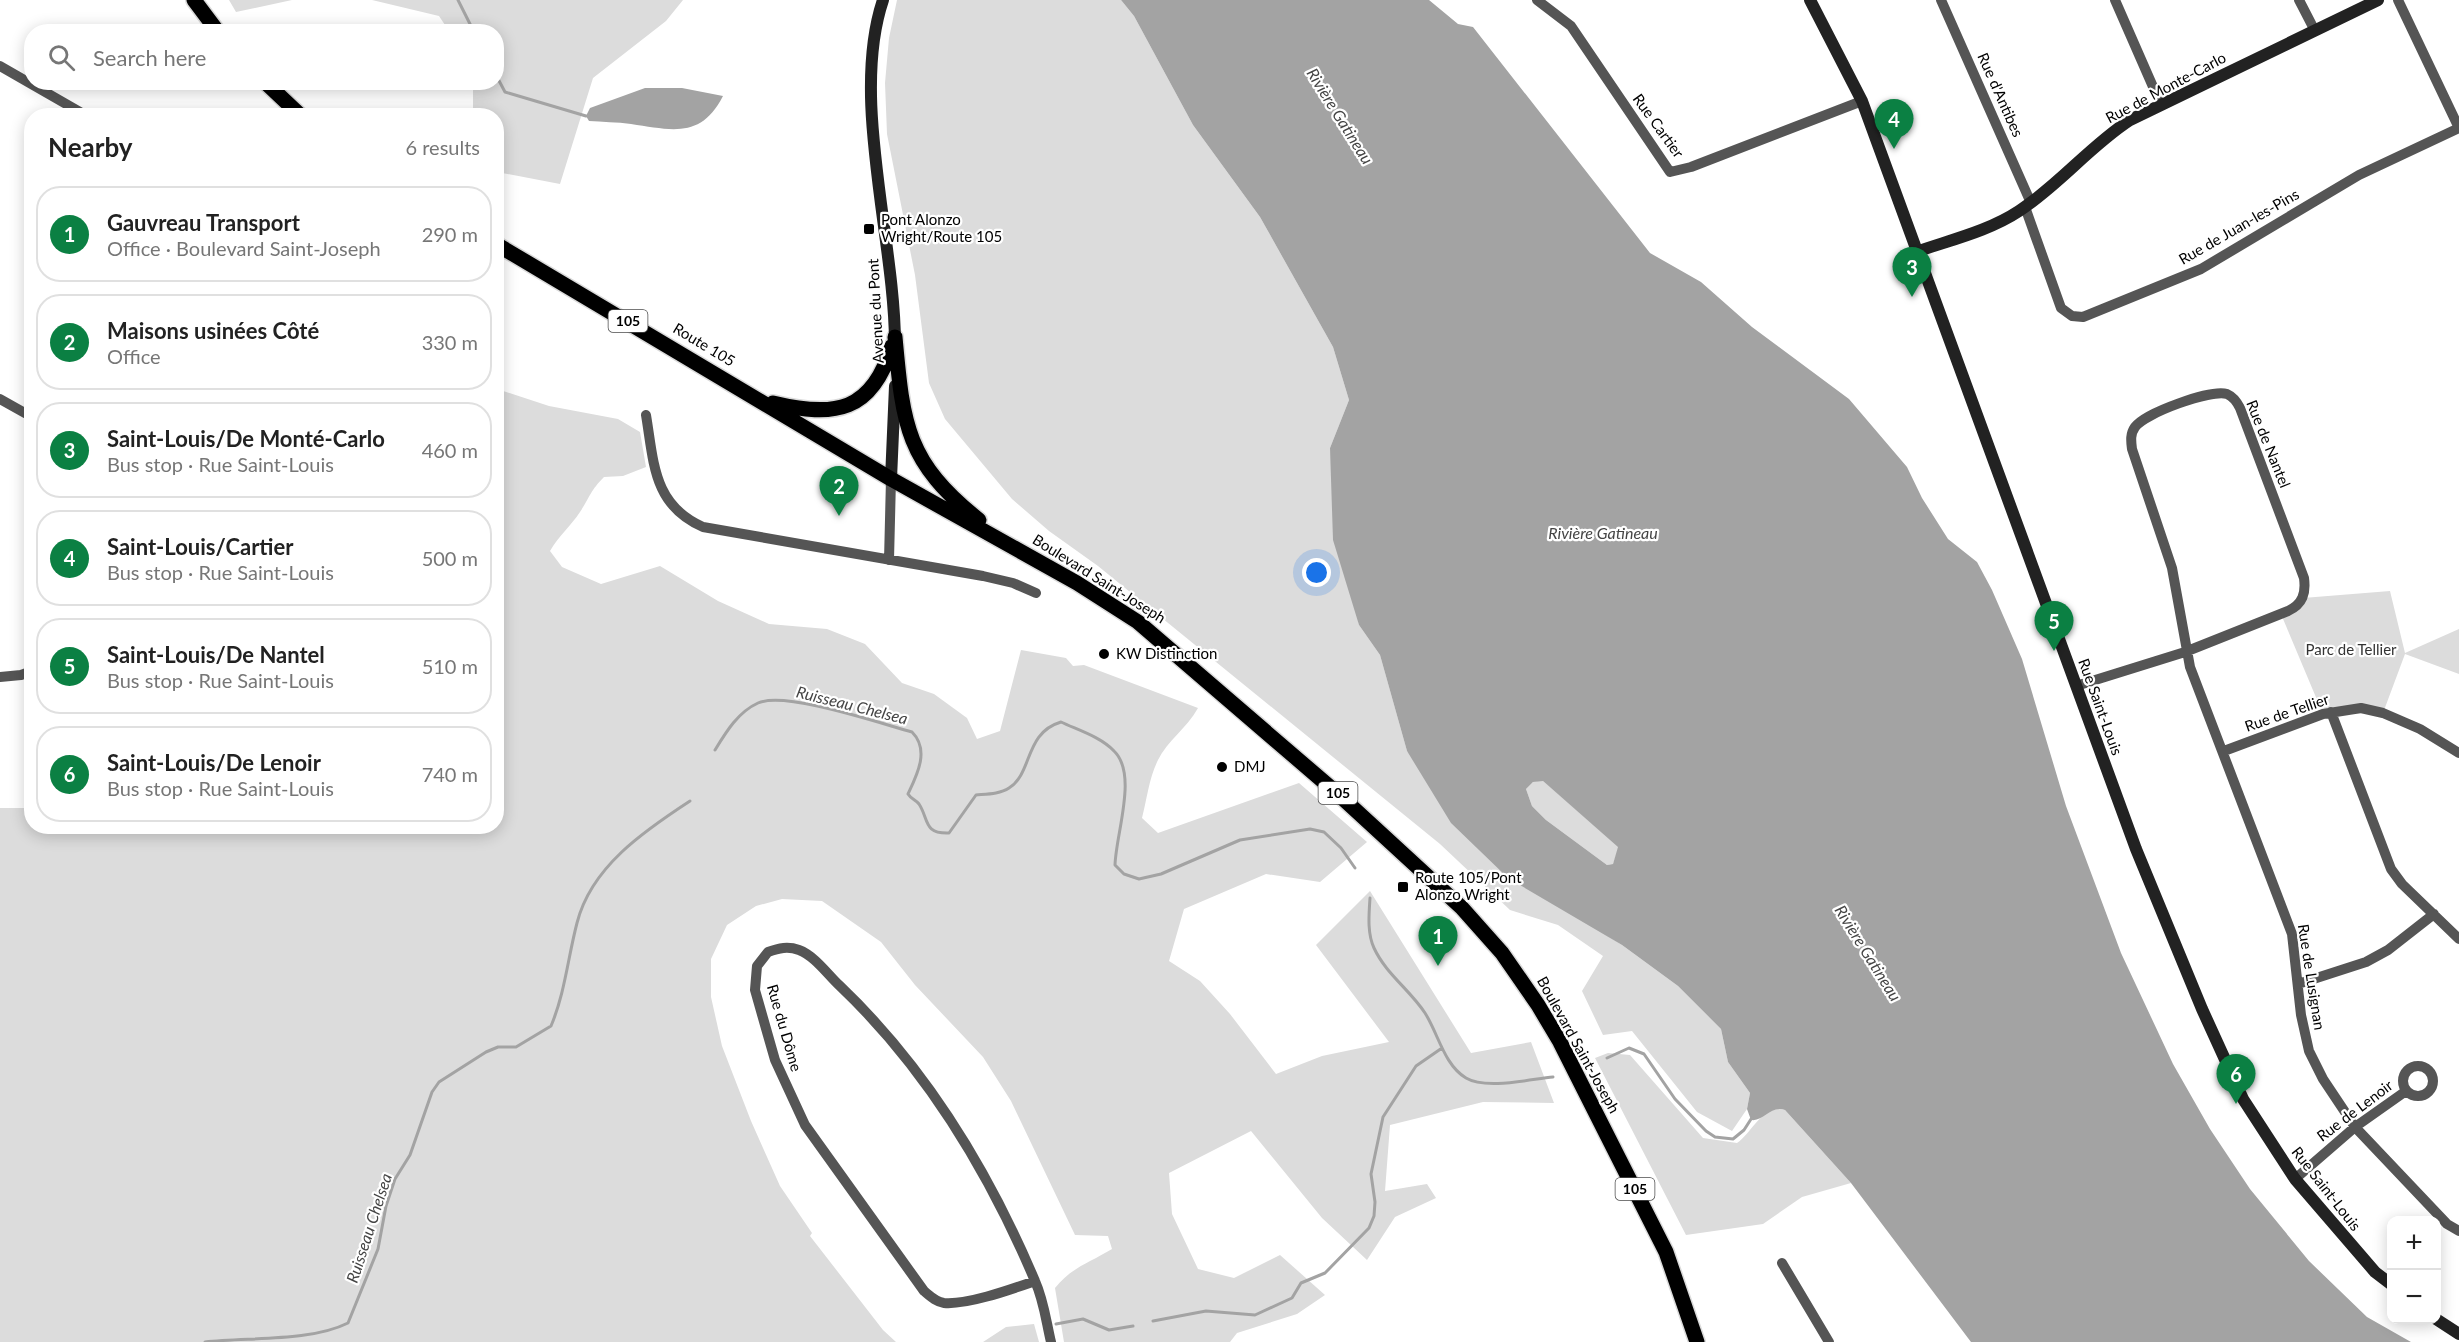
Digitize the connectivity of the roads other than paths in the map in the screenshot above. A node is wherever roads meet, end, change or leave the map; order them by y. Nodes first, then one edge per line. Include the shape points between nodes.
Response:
1 (194, 0) edge
2 (883, 0) edge
3 (1537, 0) edge
4 (1810, 0) edge
5 (1941, 0) edge
6 (2115, 0) edge
7 (2299, 0) edge
8 (2378, 0) edge
9 (2398, 0) edge
10 (212, 24) edge
11 (2314, 29) junction
12 (0, 66) edge
13 (24, 80) edge
14 (42, 90) edge
15 (274, 90) edge
16 (1862, 101) junction
17 (2161, 105) junction
18 (73, 108) edge
19 (293, 108) edge
20 (2459, 128) edge
21 (2028, 205) junction
22 (504, 249) edge
23 (1916, 252) junction
24 (895, 338) junction
25 (0, 399) edge
26 (759, 400) junction
27 (24, 412) edge
28 (646, 415) dead end
29 (891, 479) junction
30 (889, 560) junction
31 (1077, 583) junction
32 (1036, 593) dead end
33 (2186, 652) junction
34 (24, 674) edge
35 (0, 677) edge
36 (2076, 686) junction
37 (2331, 712) junction
38 (2224, 751) junction
39 (2459, 753) edge
40 (2434, 914) junction
41 (2459, 939) edge
42 (2298, 984) junction
43 (2406, 1091) dead end
44 (2355, 1127) junction
45 (2295, 1179) junction
46 (2459, 1231) edge
47 (1782, 1263) dead end
48 (1035, 1281) junction
49 (2387, 1282) edge
50 (2441, 1322) edge
51 (2459, 1334) edge
52 (1051, 1342) edge
53 (1697, 1342) edge
54 (1829, 1342) edge

1 - 10 main road
2 - 24 main road, Avenue du Pont via 872,56 872,106
3 - 16 street, Rue Cartier via 1571,26 1670,171 1691,167
4 - 16 main road, Rue Saint-Louis
5 - 21 street, Rue d'Antibes
6 - 17 street
7 - 11 street
8 - 11 main road, Rue de Monte-Carlo
9 - 20 street
11 - 17 main road, Rue de Monte-Carlo
12 - 13 street
14 - 18 street
15 - 19 main road
16 - 23 main road, Rue Saint-Louis
17 - 21 main road, Rue de Monte-Carlo via 2111,133
20 - 21 street, Rue de Juan-les-Pins via 2360,175 2201,269 2083,317 2072,316 2061,308
21 - 23 main road, Rue de Monte-Carlo via 1999,222
22 - 26 main road, Route 105 / 105
23 - 36 main road, Rue Saint-Louis
24 - 26 main road via 879,380 869,392 842,407 816,411
24 - 29 main road, Avenue du Pont
24 - 31 main road via 903,414 924,463 979,520
25 - 27 street
26 - 29 main road, Route 105 / 105
28 - 30 street via 663,492 686,520 723,532
29 - 30 street
29 - 31 main road, Boulevard Saint-Joseph / 105
30 - 32 street via 1013,583
31 - 53 main road, Boulevard Saint-Joseph / 105 via 1171,648 1441,888 1502,953 1560,1042 1651,1221 1681,1290
33 - 33 street, Rue de Nantel via 2288,611 2300,603 2305,592 2304,578 2240,408 2232,397 2220,393 2207,394 2148,416 2131,435 2132,449 2172,568
33 - 36 street, Rue de Nantel
33 - 38 street, Rue de Lusignan
34 - 35 street
36 - 45 main road, Rue Saint-Louis via 2136,849 2202,1009 2243,1099
37 - 38 street, Rue de Tellier
37 - 39 street, Rue de Tellier via 2361,708 2383,713 2420,729
37 - 40 street via 2391,869
38 - 42 street, Rue de Lusignan via 2292,934
40 - 41 street
40 - 42 street via 2366,962
42 - 44 street, Rue de Lusignan via 2308,1051
43 - 44 street, Rue de Lenoir
44 - 45 street, Rue de Lenoir
44 - 46 street, Rue de Lusignan via 2446,1224
45 - 49 main road, Rue Saint-Louis
47 - 54 street
48 - 48 street, Rue du Dôme via 1003,1211 958,1131 880,1026 802,951 784,948 768,952 758,966 755,990 790,1096 805,1125 924,1291 937,1300 953,1302 1003,1293
48 - 52 street, Rue du Dôme
50 - 51 main road

